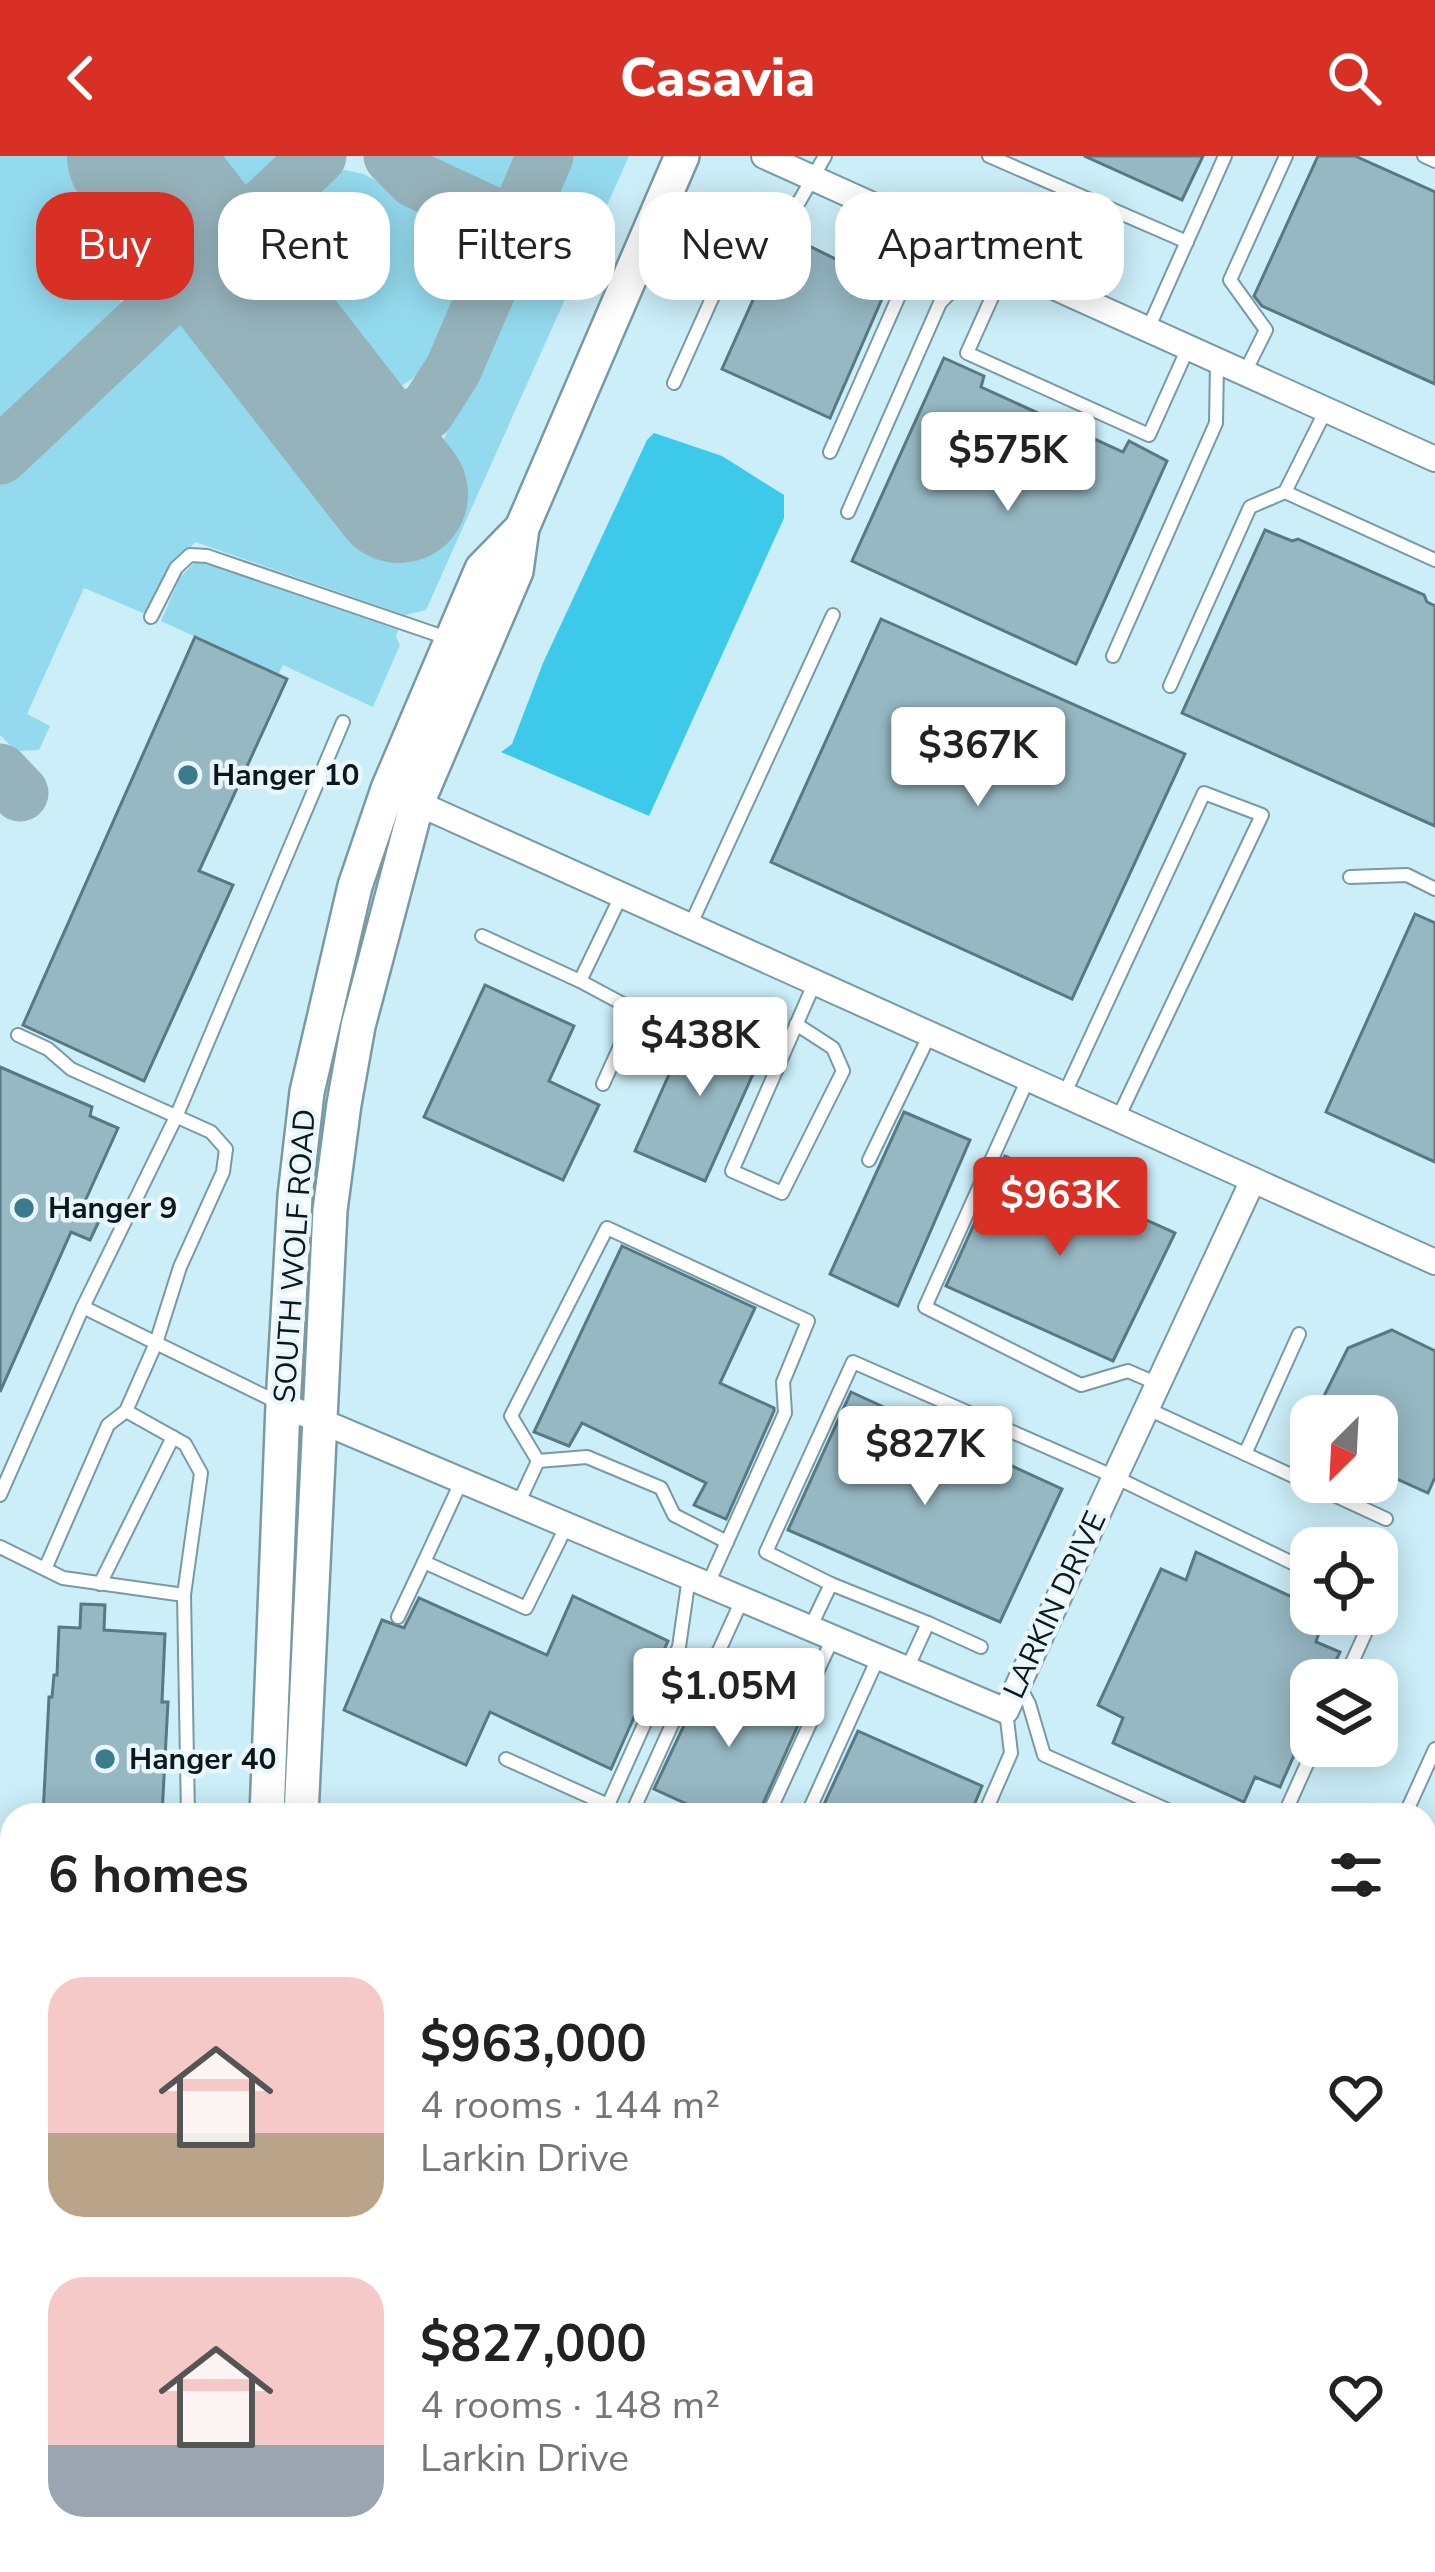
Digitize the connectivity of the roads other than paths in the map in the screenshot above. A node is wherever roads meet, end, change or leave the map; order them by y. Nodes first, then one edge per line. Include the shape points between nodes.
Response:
1 (682, 156) edge
2 (764, 156) edge
3 (988, 156) edge
4 (1225, 156) edge
5 (1286, 156) edge
6 (1424, 156) edge
7 (1435, 161) edge
8 (820, 167) edge
9 (860, 192) edge
10 (1186, 242) junction
11 (898, 300) edge
12 (944, 300) edge
13 (984, 300) edge
14 (1083, 300) edge
15 (1148, 329) junction
16 (1188, 348) junction
17 (1217, 361) junction
18 (1244, 373) junction
19 (674, 383) dead end
20 (1326, 410) junction
21 (830, 452) dead end
22 (1435, 459) edge
23 (1285, 492) junction
24 (848, 512) dead end
25 (522, 528) junction
26 (1435, 560) edge
27 (833, 615) dead end
28 (151, 617) dead end
29 (454, 640) junction
30 (1113, 656) dead end
31 (1170, 686) dead end
32 (344, 722) dead end
33 (402, 796) junction
34 (1349, 877) dead end
35 (1435, 889) edge
36 (622, 895) junction
37 (690, 926) junction
38 (482, 936) dead end
39 (580, 981) junction
40 (815, 982) junction
41 (796, 1024) junction
42 (930, 1034) junction
43 (18, 1035) dead end
44 (1028, 1079) junction
45 (603, 1084) dead end
46 (1064, 1095) junction
47 (176, 1117) junction
48 (1117, 1119) junction
49 (869, 1160) dead end
50 (1253, 1180) junction
51 (1434, 1258) edge
52 (83, 1307) junction
53 (1299, 1334) dead end
54 (156, 1343) junction
55 (1158, 1384) junction
56 (283, 1405) junction
57 (1147, 1408) junction
58 (126, 1411) junction
59 (319, 1420) junction
60 (173, 1438) junction
61 (1244, 1454) junction
62 (538, 1461) junction
63 (1115, 1477) junction
64 (462, 1480) junction
65 (0, 1495) edge
66 (518, 1504) junction
67 (1385, 1519) dead end
68 (567, 1524) junction
69 (727, 1542) junction
70 (0, 1547) edge
71 (424, 1562) junction
72 (1290, 1562) edge
73 (45, 1569) junction
74 (698, 1580) junction
75 (831, 1583) junction
76 (100, 1585) junction
77 (184, 1595) junction
78 (742, 1599) junction
79 (398, 1617) dead end
80 (928, 1623) junction
81 (822, 1633) junction
82 (981, 1647) dead end
83 (879, 1657) junction
84 (907, 1669) junction
85 (1018, 1684) junction
86 (1006, 1711) junction
87 (1435, 1749) edge
88 (506, 1759) dead end
89 (1306, 1767) edge
90 (188, 1803) edge
91 (267, 1803) edge
92 (302, 1803) edge
93 (604, 1803) edge
94 (609, 1803) edge
95 (636, 1803) edge
96 (774, 1803) edge
97 (812, 1803) edge
98 (989, 1803) edge
99 (1152, 1803) edge
100 (1289, 1803) edge
101 (1410, 1803) edge

1 - 25 main road, SOUTH WOLF ROAD
2 - 8 street
3 - 10 lane
4 - 10 lane
5 - 18 lane via 1230,280 1266,330
6 - 7 lane
8 - 9 street
8 - 19 lane via 799,202 744,227
10 - 15 lane
11 - 21 lane
12 - 24 lane
13 - 16 lane via 967,353 1149,435
14 - 15 street
15 - 16 street
16 - 17 street
17 - 18 street
17 - 30 lane via 1216,422
18 - 20 street
20 - 22 street
20 - 23 lane
23 - 26 lane
23 - 31 lane via 1250,507
25 - 29 main road, SOUTH WOLF ROAD via 482,569
25 - 33 main road, SOUTH WOLF ROAD via 516,572
27 - 37 lane
28 - 29 lane via 176,568 190,555 207,556
29 - 33 main road, SOUTH WOLF ROAD
32 - 47 lane
33 - 36 street
33 - 56 main road, SOUTH WOLF ROAD via 355,886 307,1092
33 - 59 main road, SOUTH WOLF ROAD via 344,1103
34 - 35 lane via 1407,875
36 - 37 street
36 - 39 lane
37 - 40 street
38 - 39 lane
39 - 45 lane via 636,1011
40 - 41 lane
40 - 42 street
41 - 41 lane via 732,1171 782,1193 843,1071 833,1048
42 - 44 street
42 - 49 lane
43 - 47 lane
44 - 46 street
44 - 55 lane via 925,1307 1081,1385 1128,1371
46 - 48 street
46 - 48 lane via 1204,793 1262,815
47 - 52 lane
47 - 54 lane via 211,1132 226,1149
48 - 50 street
50 - 51 street
50 - 55 street, LARKIN DRIVE
52 - 54 lane
52 - 65 lane
53 - 61 lane
54 - 56 lane
54 - 58 lane
55 - 57 street, LARKIN DRIVE
56 - 59 street, LARKIN DRIVE
56 - 91 main road, SOUTH WOLF ROAD
57 - 61 lane
57 - 63 street, LARKIN DRIVE
58 - 60 lane
58 - 73 lane via 109,1425
59 - 64 street, LARKIN DRIVE
59 - 92 main road, SOUTH WOLF ROAD
60 - 76 lane
60 - 77 lane via 201,1472
61 - 67 lane
62 - 66 lane
62 - 69 lane via 587,1457 661,1488 674,1515
62 - 69 lane via 511,1416 607,1228 808,1321 783,1382 785,1413
63 - 72 lane
63 - 75 lane via 853,1362 766,1552
63 - 85 street, LARKIN DRIVE
64 - 66 street, LARKIN DRIVE
64 - 71 lane
66 - 68 street, LARKIN DRIVE
68 - 71 lane via 526,1608
68 - 74 street, LARKIN DRIVE
69 - 74 lane
70 - 73 lane
71 - 79 lane
73 - 76 lane
74 - 78 street, LARKIN DRIVE
74 - 94 lane via 679,1647
75 - 80 lane
75 - 81 lane
76 - 77 lane
77 - 90 lane
78 - 81 street, LARKIN DRIVE
78 - 95 lane via 717,1655 698,1667
80 - 82 lane
80 - 84 lane
81 - 83 street, LARKIN DRIVE
81 - 96 lane via 808,1690 814,1715
83 - 84 street, LARKIN DRIVE
83 - 97 lane
84 - 86 street, LARKIN DRIVE
85 - 86 street, LARKIN DRIVE
85 - 99 lane via 1044,1755
86 - 98 lane via 1011,1753
87 - 101 lane
88 - 93 lane
89 - 100 lane

